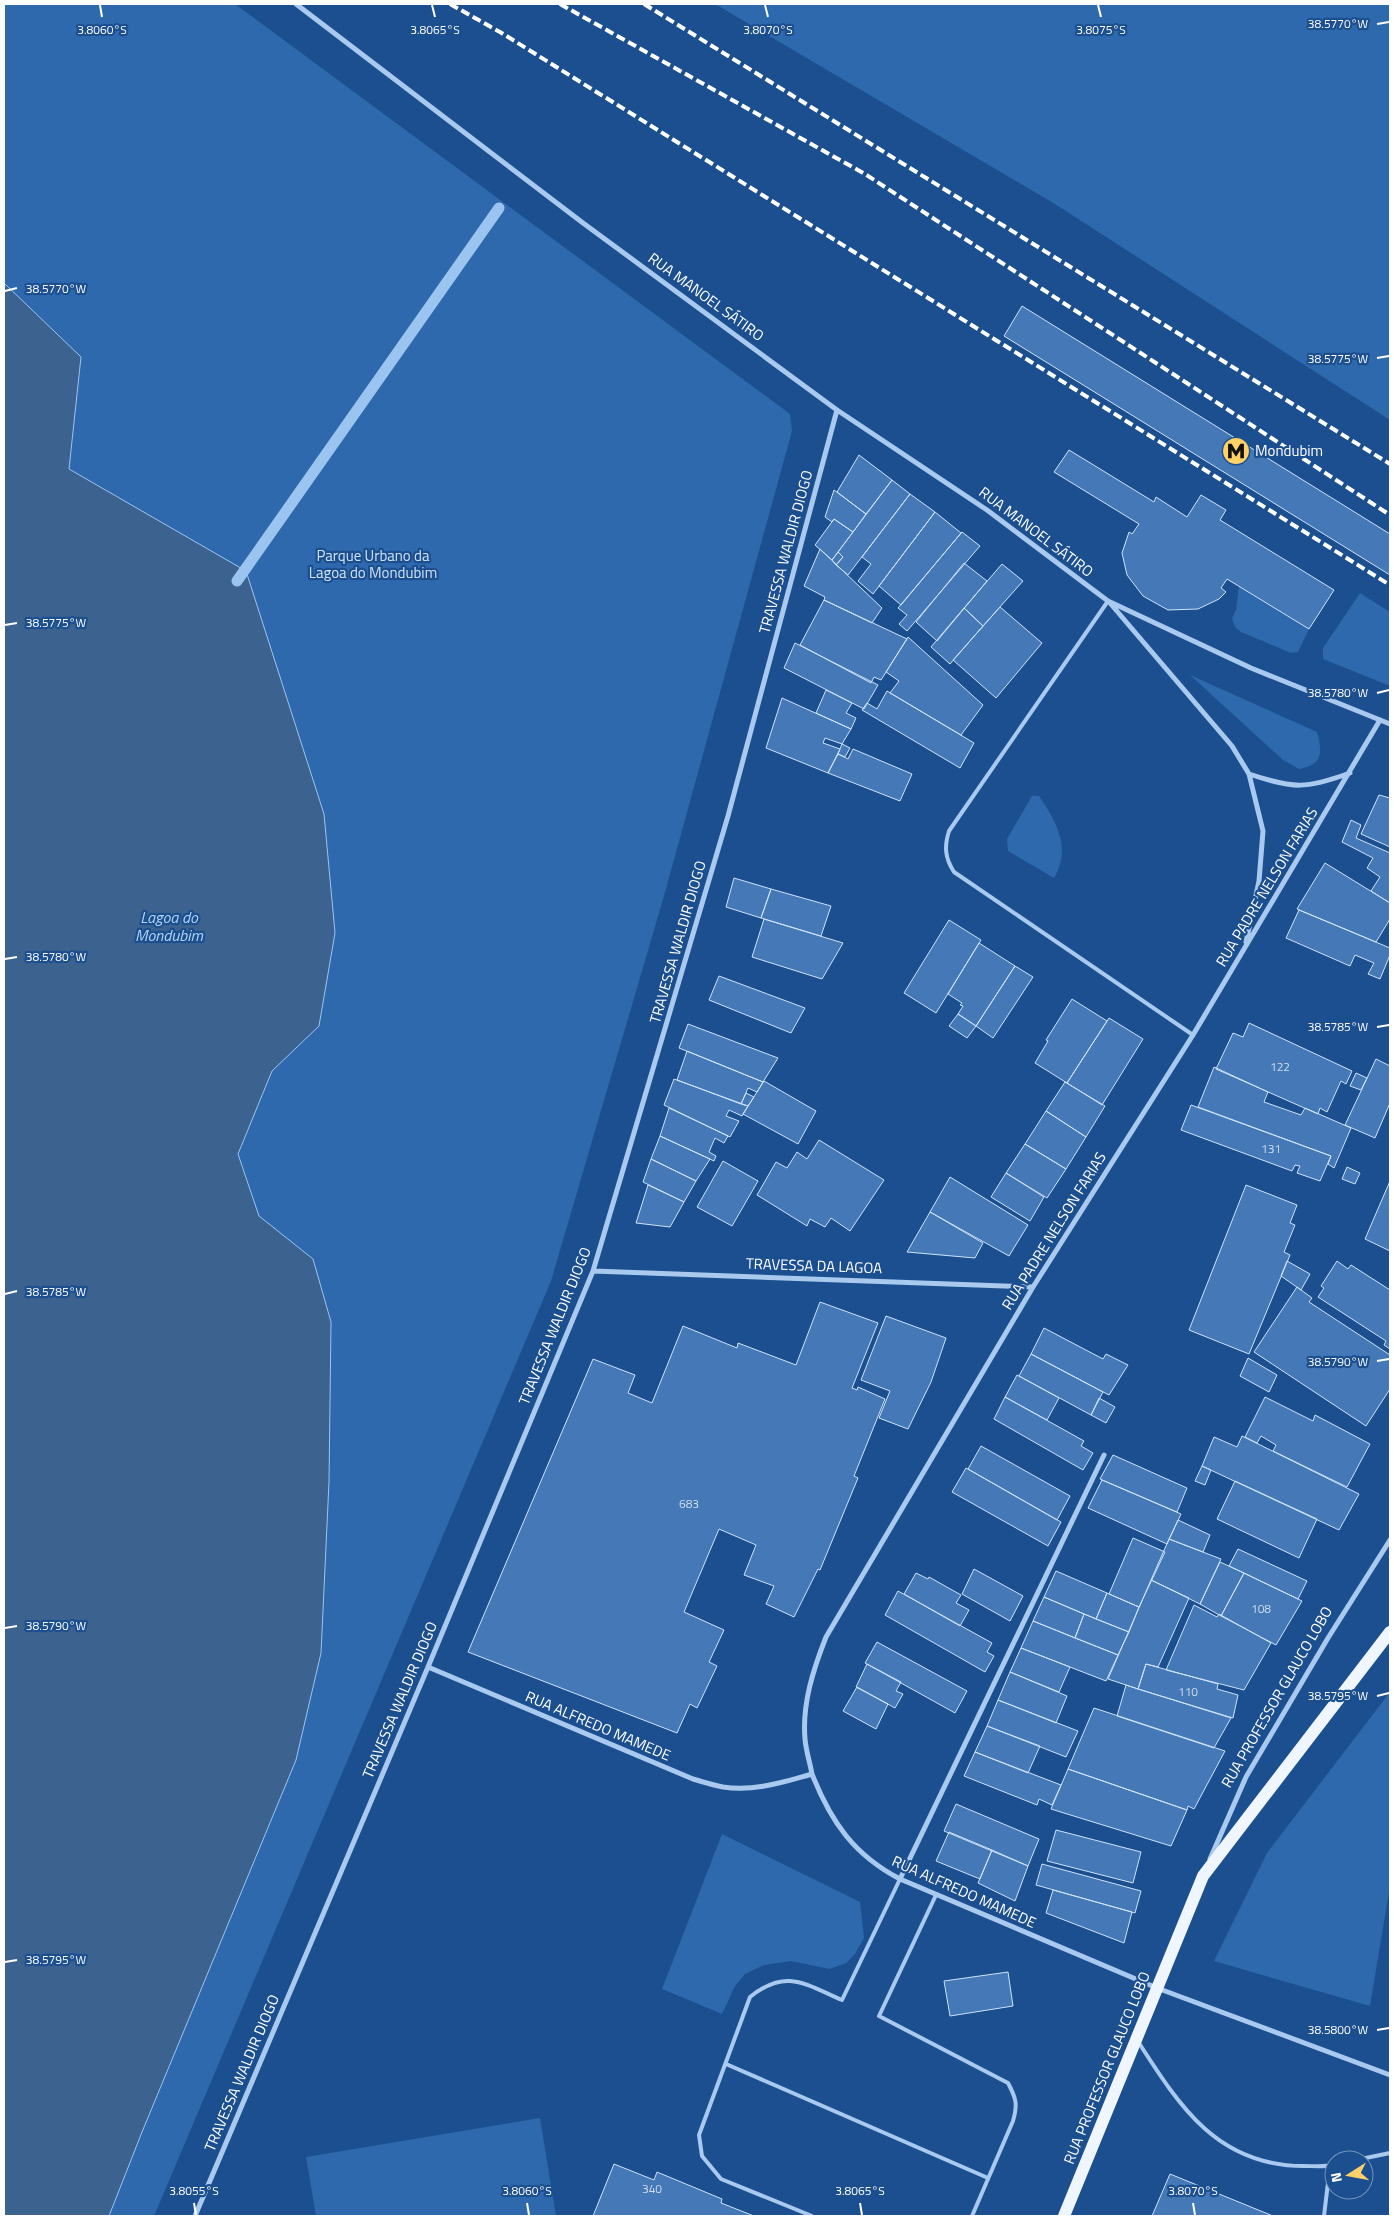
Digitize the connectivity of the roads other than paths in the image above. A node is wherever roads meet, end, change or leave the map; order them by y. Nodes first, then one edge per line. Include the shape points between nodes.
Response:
1 (296, 4) edge
2 (838, 410) junction
3 (1108, 601) junction
4 (1380, 720) junction
5 (1390, 724) edge
6 (1350, 773) junction
7 (1249, 774) junction
8 (1245, 947) junction
9 (1193, 1035) junction
10 (593, 1271) junction
11 (1033, 1287) junction
12 (1104, 1454) dead end
13 (1390, 1540) edge
14 (1390, 1632) edge
15 (428, 1667) junction
16 (812, 1774) junction
17 (1203, 1876) junction
18 (900, 1879) junction
19 (936, 1895) junction
20 (1157, 1988) junction
21 (1136, 2039) junction
22 (726, 2064) junction
23 (1390, 2075) edge
24 (1390, 2152) edge
25 (1374, 2156) edge
26 (1324, 2165) edge
27 (988, 2178) junction
28 (1327, 2200) edge
29 (195, 2216) edge
30 (812, 2216) edge
31 (972, 2216) edge
32 (1064, 2216) edge
33 (1324, 2216) edge

1 - 2 street, RUA MANOEL SÁTIRO via 583,223
2 - 3 street, RUA MANOEL SÁTIRO via 987,510
2 - 10 street, TRAVESSA WALDIR DIOGO via 728,816
3 - 4 street, RUA MANOEL SÁTIRO via 1251,668
3 - 7 street, RUA MANOEL SÁTIRO via 1232,746
3 - 9 lane via 949,831 946,854 954,872
4 - 5 street, RUA MANOEL SÁTIRO
4 - 6 street, RUA PADRE NELSON FARIAS
6 - 7 street via 1305,787 1276,783
6 - 8 street, RUA PADRE NELSON FARIAS
7 - 8 street, RUA MANOEL SÁTIRO via 1263,831 1259,881
8 - 9 street, RUA PADRE NELSON FARIAS
9 - 11 street, RUA PADRE NELSON FARIAS
10 - 11 street, TRAVESSA DA LAGOA
10 - 15 street, TRAVESSA WALDIR DIOGO
11 - 16 street, RUA PADRE NELSON FARIAS via 826,1637 813,1669 806,1706 805,1740
12 - 18 street
13 - 17 street, RUA PROFESSOR GLAUCO LOBO via 1246,1777
14 - 17 main road, RUA PROFESSOR GLAUCO LOBO
15 - 16 street, RUA ALFREDO MAMEDE via 693,1779 724,1787 750,1789
15 - 29 street, TRAVESSA WALDIR DIOGO
16 - 18 street, RUA ALFREDO MAMEDE via 823,1803 840,1830 860,1852 885,1872
17 - 20 main road, RUA PROFESSOR GLAUCO LOBO
18 - 19 street, RUA ALFREDO MAMEDE
18 - 22 lane via 842,2000 798,1981 776,1981 762,1987 750,1997
19 - 20 street, RUA ALFREDO MAMEDE
19 - 27 lane via 879,2016 1008,2083 1017,2108
20 - 21 main road, RUA PROFESSOR GLAUCO LOBO
20 - 23 street, RUA ALFREDO MAMEDE
21 - 26 lane via 1174,2096 1204,2130 1240,2153 1280,2166
21 - 32 main road, RUA PROFESSOR GLAUCO LOBO
22 - 27 lane
22 - 30 lane via 699,2135 702,2156 721,2179
24 - 25 lane
27 - 31 lane
28 - 33 lane

